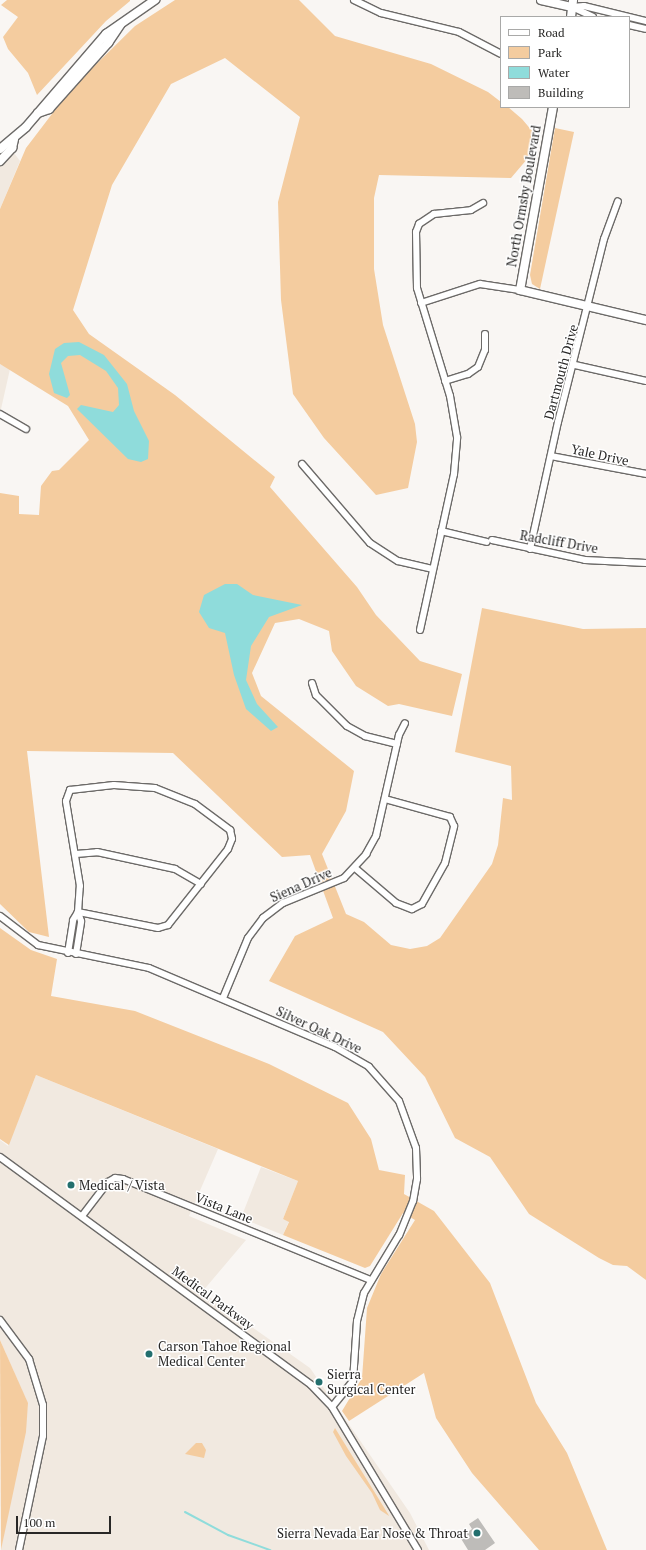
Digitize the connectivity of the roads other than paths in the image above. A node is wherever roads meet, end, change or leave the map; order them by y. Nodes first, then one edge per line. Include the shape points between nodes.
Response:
1 (155, 0) edge
2 (354, 0) edge
3 (541, 0) edge
4 (145, 2) edge
5 (573, 4) edge
6 (571, 16) edge
7 (591, 16) edge
8 (625, 16) edge
9 (630, 17) edge
10 (646, 21) edge
11 (630, 25) edge
12 (646, 29) edge
13 (500, 53) edge
14 (553, 108) edge
15 (14, 139) junction
16 (0, 149) edge
17 (0, 160) edge
18 (618, 201) dead end
19 (483, 203) dead end
20 (520, 290) junction
21 (420, 303) junction
22 (590, 307) junction
23 (646, 320) edge
24 (485, 334) dead end
25 (576, 365) junction
26 (445, 380) junction
27 (646, 381) edge
28 (0, 414) edge
29 (26, 429) dead end
30 (551, 456) junction
31 (302, 464) dead end
32 (646, 474) edge
33 (441, 531) junction
34 (530, 549) junction
35 (646, 563) edge
36 (432, 569) junction
37 (420, 630) dead end
38 (312, 682) dead end
39 (405, 723) dead end
40 (397, 744) junction
41 (385, 799) junction
42 (76, 854) junction
43 (355, 868) junction
44 (202, 884) junction
45 (78, 912) junction
46 (0, 916) edge
47 (68, 953) junction
48 (76, 954) junction
49 (223, 998) junction
50 (0, 1157) edge
51 (82, 1216) junction
52 (371, 1280) junction
53 (0, 1320) edge
54 (332, 1407) junction
55 (19, 1550) edge
56 (418, 1550) edge

1 - 4 street
2 - 13 street via 381,13 459,32
3 - 5 street
4 - 15 street via 90,51
5 - 6 street
5 - 7 street
5 - 8 street
9 - 10 street
11 - 12 street
14 - 20 street, North Ormsby Boulevard
15 - 16 street
15 - 17 street via 12,148
18 - 22 street, Dartmouth Drive via 604,239
19 - 21 street via 471,210 434,214 419,224 416,270
20 - 21 street via 480,284
20 - 22 street
21 - 26 street
22 - 23 street
22 - 25 street, Dartmouth Drive
24 - 26 street via 486,350 478,367 468,374
25 - 27 street
25 - 30 street, Dartmouth Drive
26 - 33 street via 457,437 454,474
28 - 29 street
30 - 32 street, Yale Drive
30 - 34 street, Dartmouth Drive
31 - 36 street via 370,543 398,561
33 - 34 street, Radcliff Drive
33 - 36 street
34 - 35 street, Radcliff Drive via 585,560
36 - 37 street
38 - 40 street via 316,695 347,726 365,736
39 - 40 street, Siena Drive
40 - 41 street, Siena Drive
41 - 43 street, Siena Drive via 376,836
41 - 43 street via 450,817 454,826 445,863 422,904 412,909 396,903
42 - 44 street via 97,852 174,869
42 - 44 street via 66,801 70,790 114,785 155,788 195,804 231,832 230,846
42 - 45 street
43 - 49 street, Siena Drive via 328,886 283,903 263,918 248,938
44 - 45 street via 164,927
45 - 47 street via 73,920
45 - 48 street via 81,921
46 - 47 street, Silver Oak Drive via 32,941
47 - 48 street, Silver Oak Drive
48 - 49 street, Silver Oak Drive via 149,968
49 - 52 street, Silver Oak Drive via 352,1056 385,1083 407,1116 418,1163 413,1201 399,1235
50 - 51 street, Medical Parkway
51 - 52 street, Vista Lane via 108,1182 115,1178 123,1179
51 - 54 street, Medical Parkway via 295,1372
52 - 54 street, Silver Oak Drive via 357,1321 354,1380
53 - 55 street via 29,1359 43,1405 43,1436
54 - 56 street, Medical Parkway

